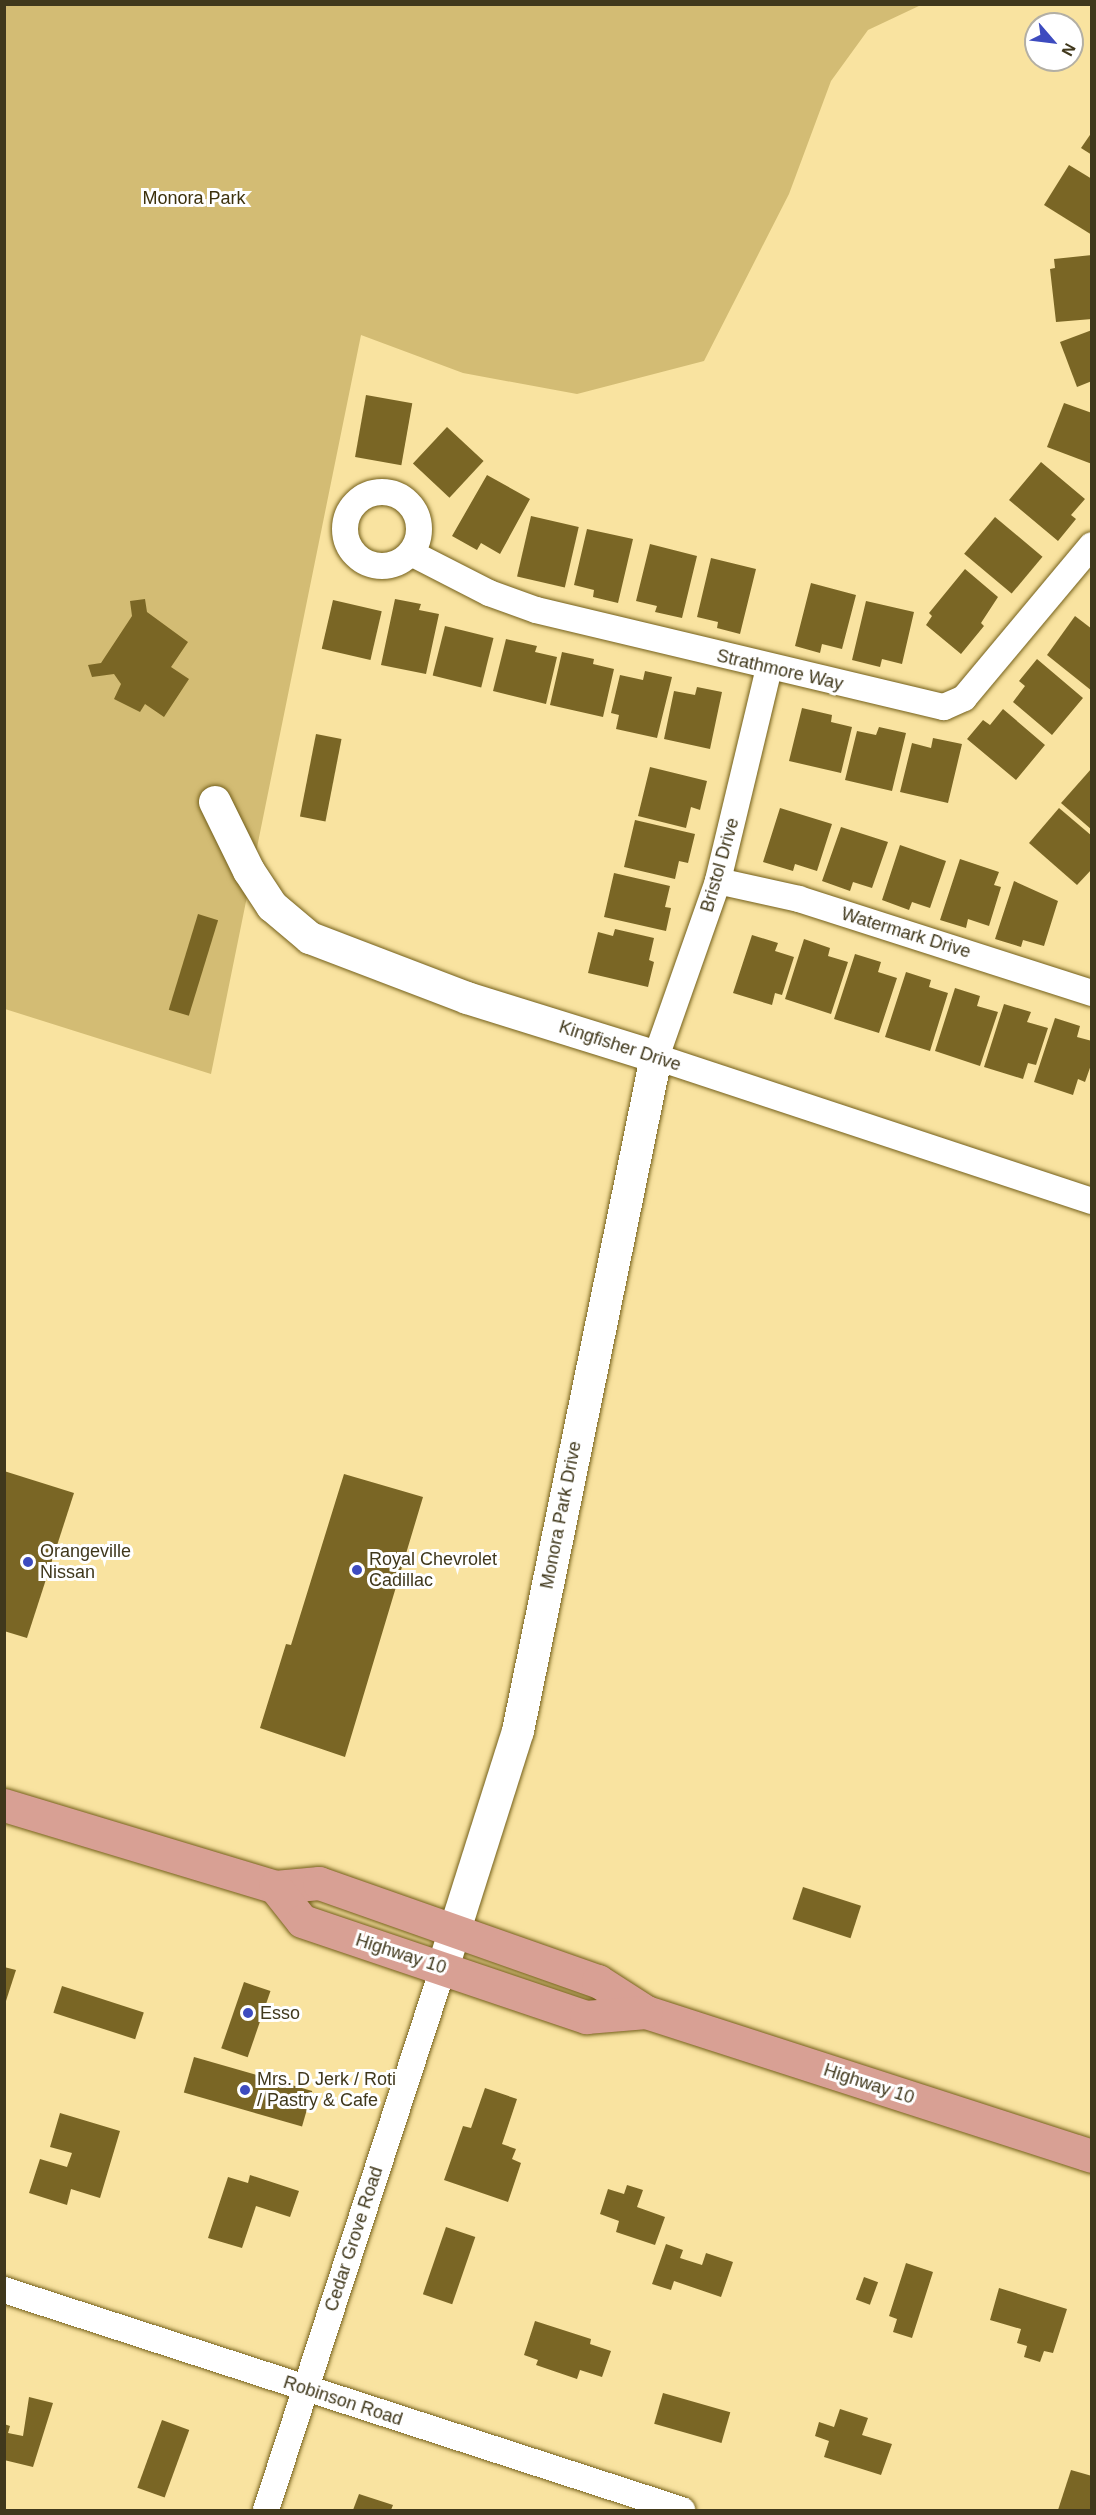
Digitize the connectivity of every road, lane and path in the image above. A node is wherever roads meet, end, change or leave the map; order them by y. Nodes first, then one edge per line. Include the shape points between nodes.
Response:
1 (1092, 545) edge
2 (411, 553) dead end
3 (769, 668) junction
4 (215, 802) dead end
5 (718, 881) junction
6 (1090, 987) edge
7 (656, 1057) junction
8 (1092, 1201) edge
9 (4, 1804) edge
10 (275, 1887) junction
11 (456, 1931) junction
12 (443, 1968) junction
13 (646, 2012) junction
14 (1092, 2157) edge
15 (4, 2290) edge
16 (304, 2388) junction
17 (266, 2511) edge
18 (682, 2511) edge

1 - 3 street, Strathmore Way via 956,703 935,706
2 - 3 street, Strathmore Way via 489,593 536,610
3 - 5 street, Bristol Drive
4 - 7 street, Kingfisher Drive via 249,871 272,906 309,938 467,998
5 - 6 street, Watermark Drive via 799,899
5 - 7 street, Bristol Drive
7 - 8 street, Kingfisher Drive
7 - 11 street, Monora Park Drive via 518,1731
9 - 10 highway, Highway 10
10 - 11 highway, Highway 10 via 319,1883
10 - 12 highway, Highway 10 via 302,1921
11 - 12 street, Monora Park Drive
11 - 13 highway, Highway 10 via 598,1982
12 - 13 highway, Highway 10 via 586,2017
12 - 16 street, Cedar Grove Road
13 - 14 highway, Highway 10
15 - 16 street, Robinson Road
16 - 17 street, Cedar Grove Road
16 - 18 street, Robinson Road

